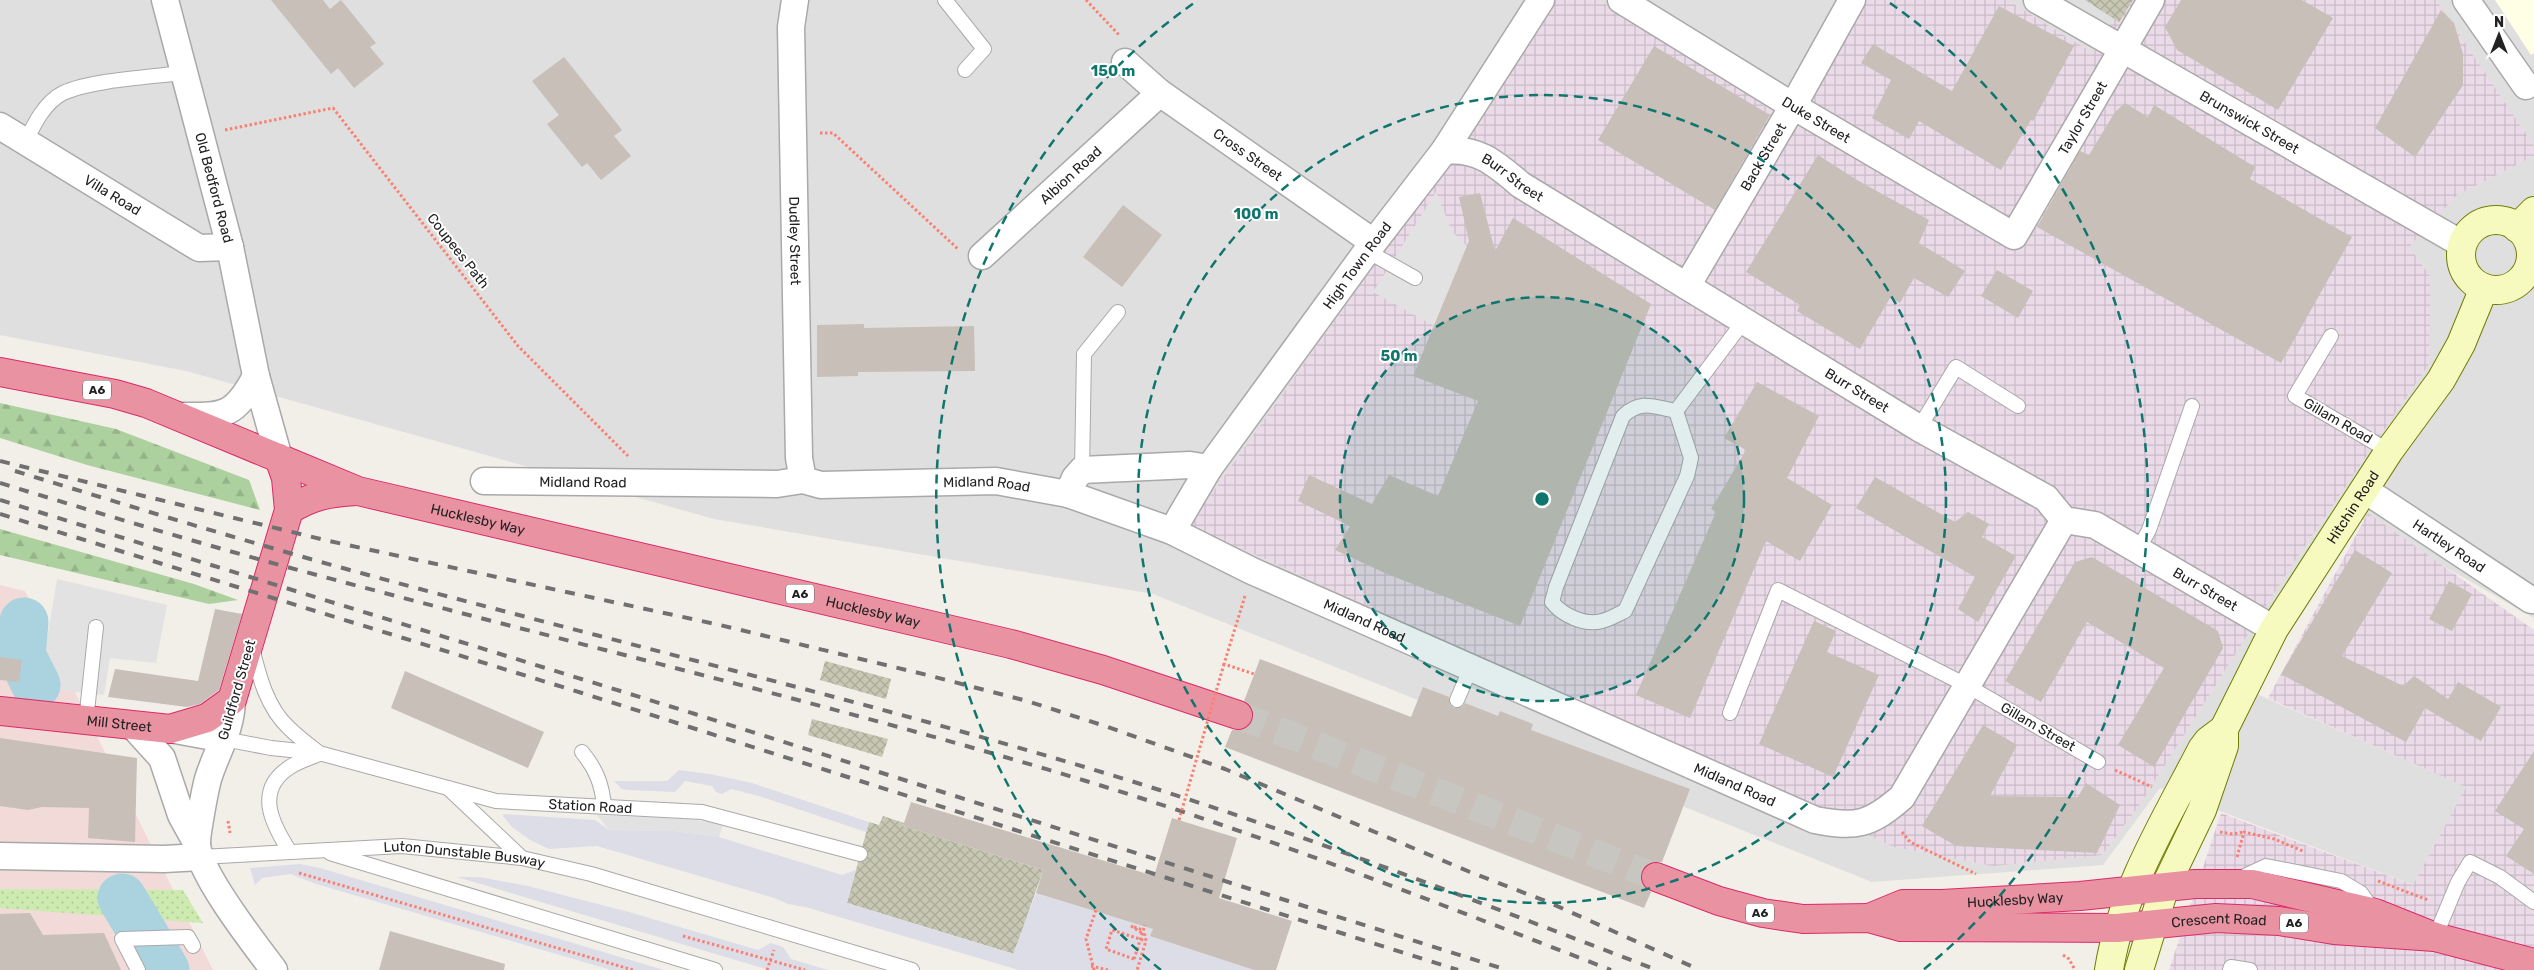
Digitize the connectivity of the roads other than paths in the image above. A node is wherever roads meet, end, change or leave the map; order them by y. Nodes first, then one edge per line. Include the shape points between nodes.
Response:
1 (165, 0) edge
2 (795, 0) edge
3 (945, 0) edge
4 (1541, 0) edge
5 (1620, 0) edge
6 (1852, 0) edge
7 (2037, 0) edge
8 (2151, 0) edge
9 (2466, 0) edge
10 (2122, 51) junction
11 (1125, 62) road end
12 (965, 70) dead end
13 (182, 73) junction
14 (2526, 86) dead end
15 (1160, 93) junction
16 (1793, 106) junction
17 (0, 126) edge
18 (26, 141) junction
19 (1444, 151) junction
20 (2525, 219) edge
21 (2014, 236) joint
22 (2462, 244) junction
23 (1370, 246) junction
24 (230, 247) junction
25 (982, 256) road end
26 (2530, 276) edge
27 (1415, 278) dead end
28 (1686, 286) junction
29 (2484, 288) junction
30 (1118, 312) dead end
31 (1743, 322) junction
32 (2331, 336) dead end
33 (0, 372) edge
34 (256, 376) junction
35 (2018, 406) dead end
36 (2192, 406) dead end
37 (1676, 411) junction
38 (179, 416) junction
39 (1920, 428) junction
40 (2389, 451) junction
41 (279, 458) junction
42 (1209, 468) junction
43 (1082, 470) junction
44 (803, 480) junction
45 (484, 481) dead end
46 (2364, 490) junction
47 (358, 491) junction
48 (1068, 494) junction
49 (288, 510) junction
50 (2064, 520) junction
51 (1172, 531) junction
52 (2138, 550) junction
53 (2534, 600) edge
54 (96, 627) dead end
55 (2274, 629) junction
56 (251, 643) junction
57 (1471, 666) junction
58 (1966, 685) junction
59 (232, 700) junction
60 (1457, 700) dead end
61 (0, 711) edge
62 (1730, 713) dead end
63 (1238, 715) tunnel mouth
64 (86, 721) junction
65 (134, 727) junction
66 (170, 729) junction
67 (2224, 730) junction
68 (224, 739) junction
69 (582, 752) dead end
70 (320, 753) junction
71 (2098, 762) road end
72 (447, 788) junction
73 (604, 806) junction
74 (199, 850) junction
75 (320, 850) junction
76 (290, 852) junction
77 (860, 854) dead end
78 (0, 856) edge
79 (522, 858) junction
80 (1656, 876) tunnel mouth
81 (2164, 889) junction
82 (2130, 890) junction
83 (2534, 902) edge
84 (1869, 918) junction
85 (2153, 926) junction
86 (2117, 928) junction
87 (2435, 937) junction
88 (193, 946) dead end
89 (2534, 963) edge
90 (138, 970) edge
91 (274, 970) edge
92 (715, 970) edge
93 (912, 970) edge
94 (2109, 970) edge
95 (2138, 970) edge
96 (2230, 970) edge
97 (2250, 970) edge

1 - 13 street, Old Bedford Road
2 - 44 street, Dudley Street via 792,26 793,134 799,458
3 - 12 lane via 984,49
4 - 19 street, High Town Road
5 - 16 street, Duke Street
6 - 16 street, Back Street
7 - 10 street, Brunswick Street
8 - 10 street, Taylor Street
9 - 14 street
10 - 21 street, Taylor Street
10 - 22 street, Brunswick Street
11 - 15 street, Cross Street
13 - 18 lane via 102,83 62,93 38,116
13 - 24 street, Old Bedford Road
15 - 23 street, Cross Street
15 - 25 street, Albion Road
16 - 21 street, Duke Street
16 - 28 street, Back Street
17 - 18 street, Villa Road
18 - 24 street, Villa Road via 199,248
19 - 23 street, High Town Road
19 - 28 street, Burr Street via 1472,151 1502,168 1521,185
20 - 22 street via 2488,221 2473,228
20 - 26 street via 2531,256
22 - 29 street via 2462,263 2470,278
23 - 27 lane
23 - 42 street, High Town Road
24 - 34 street, Old Bedford Road
26 - 29 street via 2508,288
28 - 31 street, Burr Street
29 - 40 street, Hitchin Road via 2461,344 2441,380
30 - 43 lane via 1084,354
31 - 37 lane
31 - 39 street, Burr Street
32 - 40 lane, Gillam Road via 2296,396
33 - 38 highway, A6 via 115,394
34 - 38 street via 244,400 224,413
34 - 41 street, Old Bedford Road
35 - 39 lane via 1956,366
36 - 52 lane via 2149,530
37 - 37 lane via 1644,405 1633,407 1623,416 1556,587 1552,602 1559,611 1583,621 1601,622 1625,611 1686,476 1691,458
38 - 41 highway, A6
39 - 50 street, Burr Street via 2046,498
40 - 46 street, Hitchin Road
41 - 47 highway, Hucklesby Way / A6
41 - 49 highway, Guildford Street via 286,478
42 - 43 street via 1190,465
42 - 51 street, High Town Road
43 - 48 street via 1074,478
44 - 45 street, Midland Road via 777,484
44 - 48 street, Midland Road via 821,485 996,481
46 - 53 street, Hartley Road
46 - 55 street, Hitchin Road
47 - 49 highway, Hucklesby Way / A6 via 327,492 307,498
47 - 63 highway, Hucklesby Way / A6 via 1011,644 1103,670
48 - 51 street, Midland Road
49 - 56 highway, Guildford Street
50 - 52 street, Burr Street via 2094,525
50 - 58 street, Midland Road
51 - 57 street, Midland Road via 1252,571
52 - 55 street, Burr Street
54 - 64 lane
55 - 67 street, Hitchin Road
56 - 59 highway, Guildford Street
56 - 70 lane, Station Road via 260,682 270,700 288,727
57 - 58 street, Midland Road via 1815,820 1842,825 1864,822 1885,812 1902,797
57 - 60 lane
58 - 62 lane, Gillam Street via 1778,590
58 - 71 lane, Gillam Street
59 - 66 highway, Mill Street via 207,718
59 - 68 street, Guildford Street via 231,721
61 - 64 highway, Mill Street
64 - 65 highway, Mill Street
65 - 66 highway, Mill Street
65 - 74 street via 162,758 181,815
66 - 68 street, Station Road
67 - 81 street, Hitchin Road via 2224,746 2202,810
67 - 82 street, Hitchin Road via 2205,745
68 - 70 lane, Station Road
68 - 74 street, Guildford Street via 208,780
69 - 73 lane via 594,767 602,788
70 - 72 lane, Station Road
70 - 76 lane via 290,767 274,782 269,802 274,826
72 - 73 lane, Station Road via 496,801
72 - 79 lane
73 - 77 lane, Station Road via 702,812
74 - 76 lane, Luton Dunstable Busway
74 - 78 street, Luton Dunstable Busway via 164,859
74 - 91 street via 230,911
75 - 76 lane, Luton Dunstable Busway
75 - 79 lane, Luton Dunstable Busway via 402,846
75 - 92 lane
79 - 93 lane, Luton Dunstable Busway via 591,874
80 - 84 highway, Hucklesby Way / A6 via 1719,901 1763,913 1803,919
81 - 82 highway, Hucklesby Way / A6
81 - 85 street, Hitchin Road
81 - 87 highway, Crescent Road / A6 via 2231,882 2278,889 2375,912
82 - 84 highway, Hucklesby Way / A6 via 2050,898 1902,904
82 - 86 street, Hitchin Road
83 - 87 lane via 2500,876 2470,862
84 - 86 highway, Hucklesby Way / A6 via 1901,927
85 - 86 highway, Hucklesby Way / A6
85 - 87 highway, Crescent Road / A6 via 2216,918
85 - 95 street, Hitchin Road
86 - 94 street, Hitchin Road
87 - 89 highway, Crescent Road / A6
88 - 90 lane via 188,937 122,940
96 - 97 lane via 2231,967

